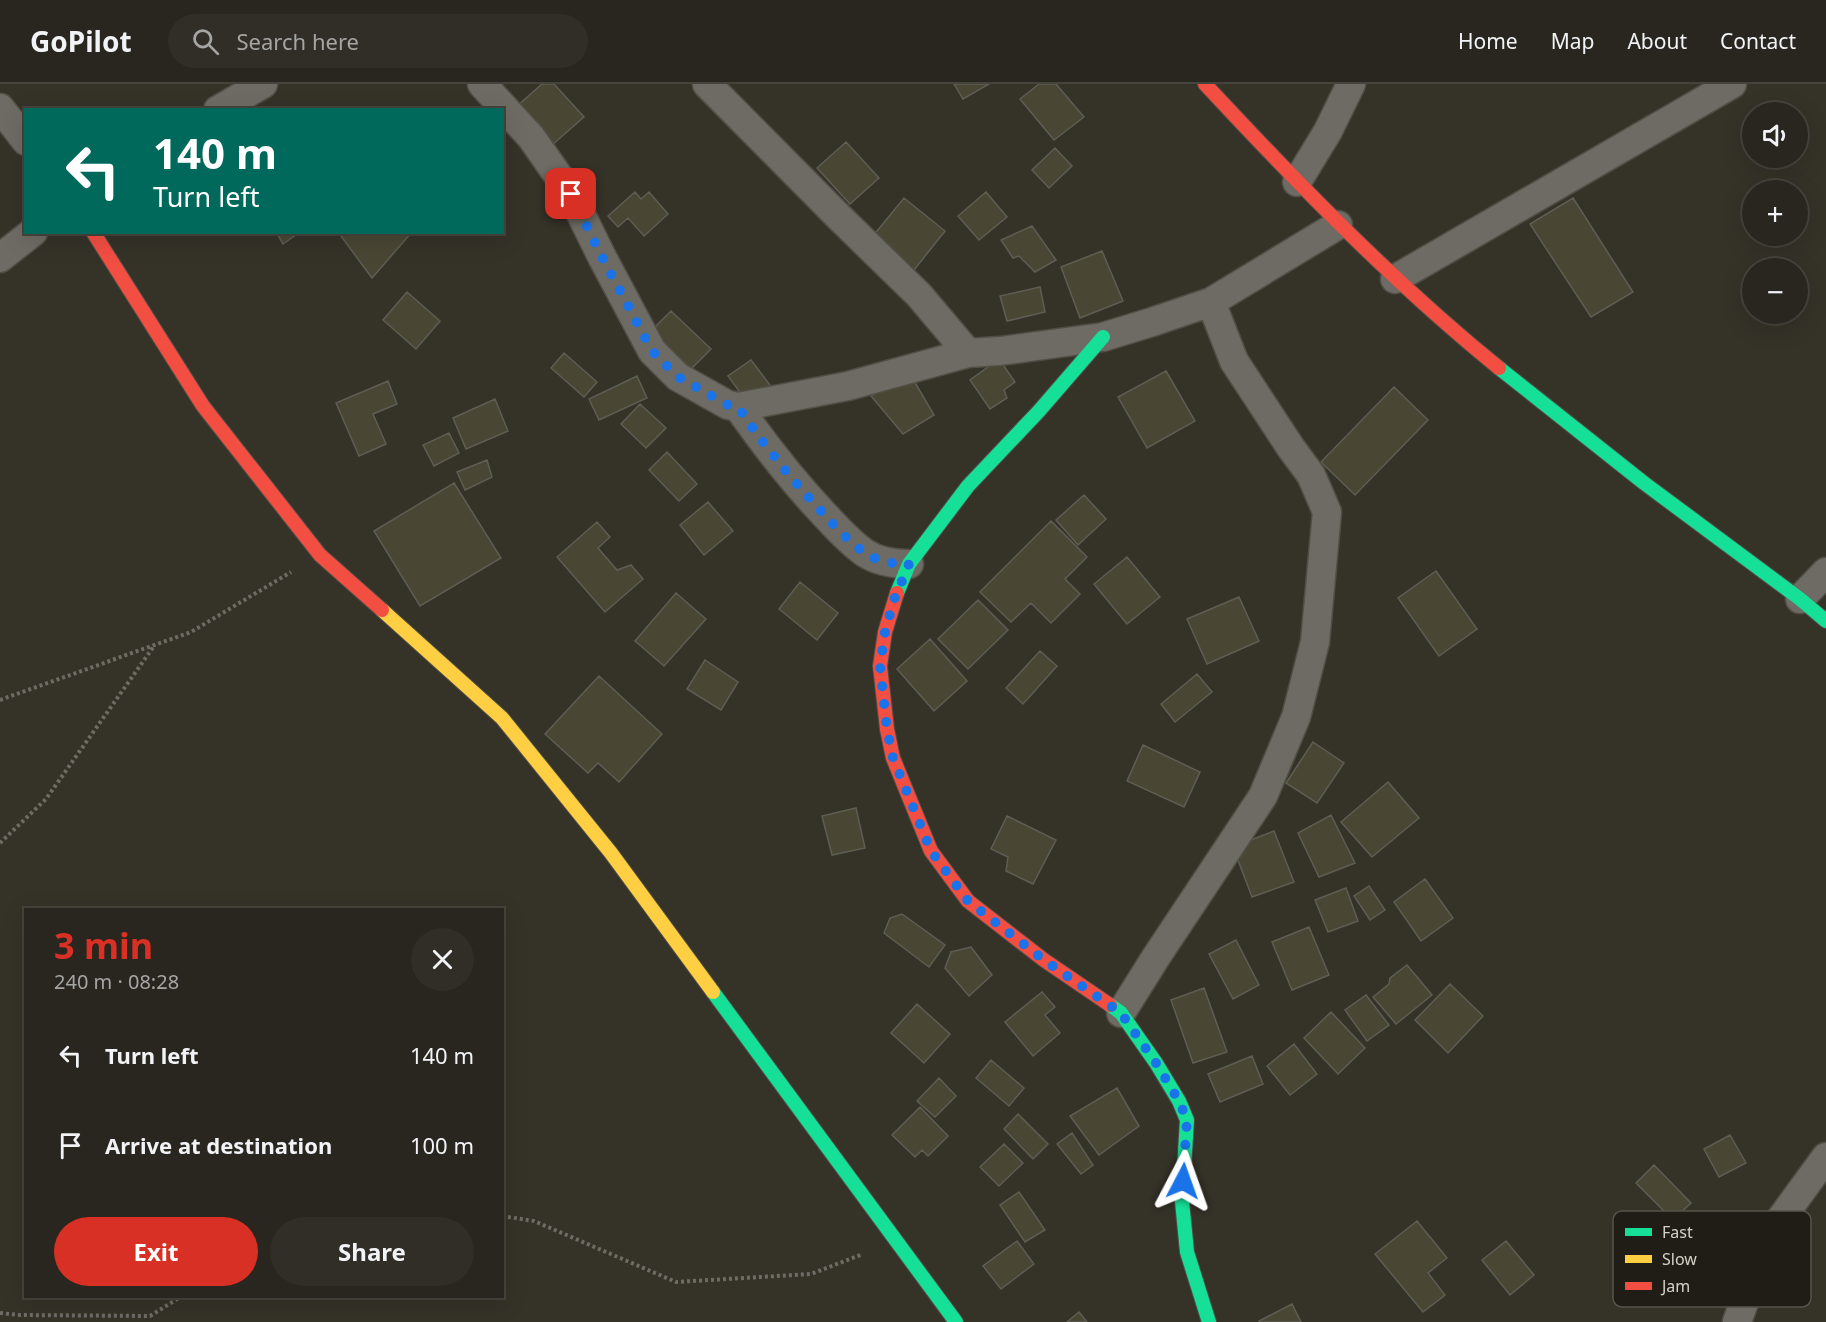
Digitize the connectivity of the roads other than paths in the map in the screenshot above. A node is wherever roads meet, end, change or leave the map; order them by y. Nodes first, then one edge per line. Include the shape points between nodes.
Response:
1 (263, 84) edge
2 (482, 84) edge
3 (707, 84) edge
4 (1204, 84) edge
5 (1351, 84) edge
6 (1732, 84) edge
7 (0, 108) edge
8 (221, 108) edge
9 (24, 138) edge
10 (1297, 182) junction
11 (1338, 225) junction
12 (30, 234) edge
13 (94, 234) edge
14 (0, 258) edge
15 (1395, 279) junction
16 (1212, 302) junction
17 (1103, 337) junction
18 (968, 353) junction
19 (738, 407) junction
20 (909, 564) junction
21 (1826, 572) edge
22 (1800, 599) junction
23 (1826, 621) edge
24 (1121, 1013) junction
25 (1826, 1157) edge
26 (1787, 1211) edge
27 (1742, 1307) edge
28 (956, 1322) edge
29 (1209, 1322) edge
30 (1737, 1322) edge

1 - 8 street
2 - 19 street via 531,137 571,194 652,351 678,377
3 - 18 street via 920,295
4 - 10 street
5 - 10 street
6 - 15 street
7 - 9 street
10 - 11 street
11 - 15 street
11 - 16 street
12 - 14 street
13 - 28 street via 203,406 320,555 502,718 611,853
15 - 22 street via 1472,347 1629,473
16 - 17 street
16 - 24 street via 1234,362 1311,475 1328,512 1315,642 1296,717 1263,796
17 - 18 street
17 - 20 street via 968,486
18 - 19 street via 848,386
19 - 20 street via 759,438 840,532 866,553 890,564
20 - 24 street via 894,600 880,666 893,758 931,851 968,901
21 - 22 street
22 - 23 street
24 - 29 street via 1162,1072 1187,1120 1182,1201 1187,1252
25 - 26 street
27 - 30 street

